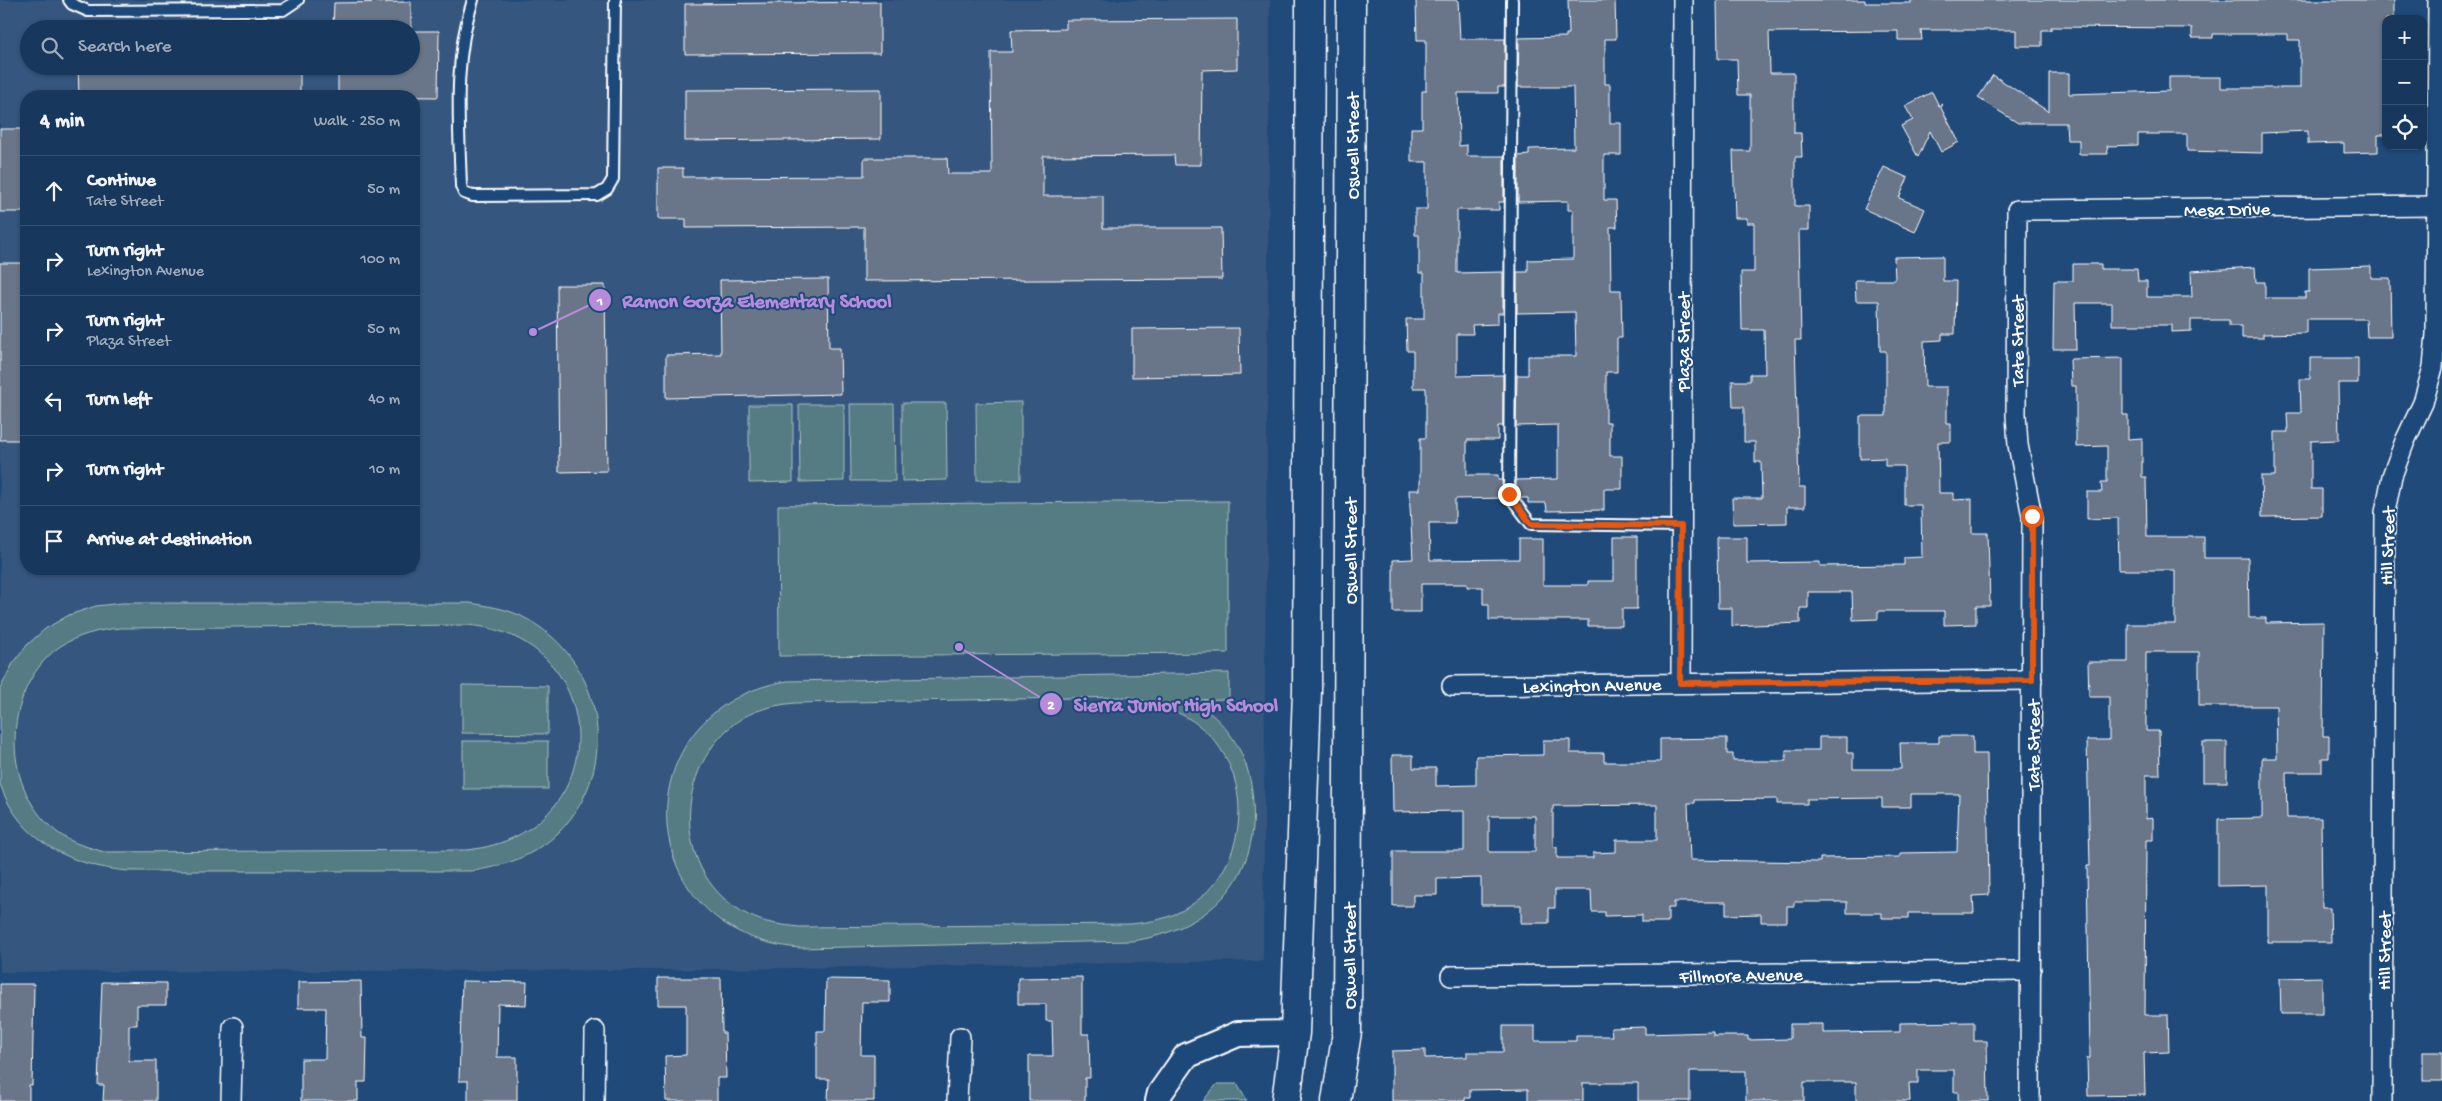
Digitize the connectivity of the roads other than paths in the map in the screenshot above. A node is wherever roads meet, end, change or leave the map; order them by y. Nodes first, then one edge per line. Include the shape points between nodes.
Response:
1 (68, 0) edge
2 (298, 0) edge
3 (615, 0) edge
4 (1310, 0) edge
5 (1351, 0) edge
6 (1512, 0) edge
7 (1683, 0) edge
8 (2438, 0) edge
9 (472, 2) edge
10 (2437, 206) junction
11 (2017, 210) joint
12 (1681, 526) junction
13 (2032, 680) junction
14 (1680, 683) junction
15 (1452, 686) dead end
16 (2031, 971) junction
17 (1450, 976) dead end
18 (233, 1027) dead end
19 (595, 1031) dead end
20 (1295, 1033) junction
21 (960, 1037) dead end
22 (231, 1101) edge
23 (594, 1101) edge
24 (957, 1101) edge
25 (1158, 1101) edge
26 (1286, 1101) edge
27 (1336, 1101) edge
28 (2030, 1101) edge
29 (2382, 1101) edge

1 - 2 lane via 88,12 283,10
3 - 9 lane via 613,179 607,189 597,195 473,196 464,193 460,186 458,78 463,30
4 - 20 main road via 1307,691
5 - 27 main road, Oswell Street via 1347,1032
6 - 12 lane via 1509,494 1531,524
7 - 12 street, Plaza Street
8 - 10 street, Hill Street
10 - 11 street, Mesa Drive
10 - 29 street, Hill Street via 2433,367 2423,403 2392,476 2385,512
11 - 13 street, Tate Street via 2016,414 2018,446 2032,516
12 - 14 street, Plaza Street
13 - 14 street, Lexington Avenue
13 - 16 street, Tate Street
14 - 15 street, Lexington Avenue
16 - 17 street, Fillmore Avenue
16 - 28 street, Tate Street
18 - 22 street
19 - 23 street
20 - 25 street via 1238,1034 1186,1056 1160,1093
20 - 26 main road
21 - 24 street

